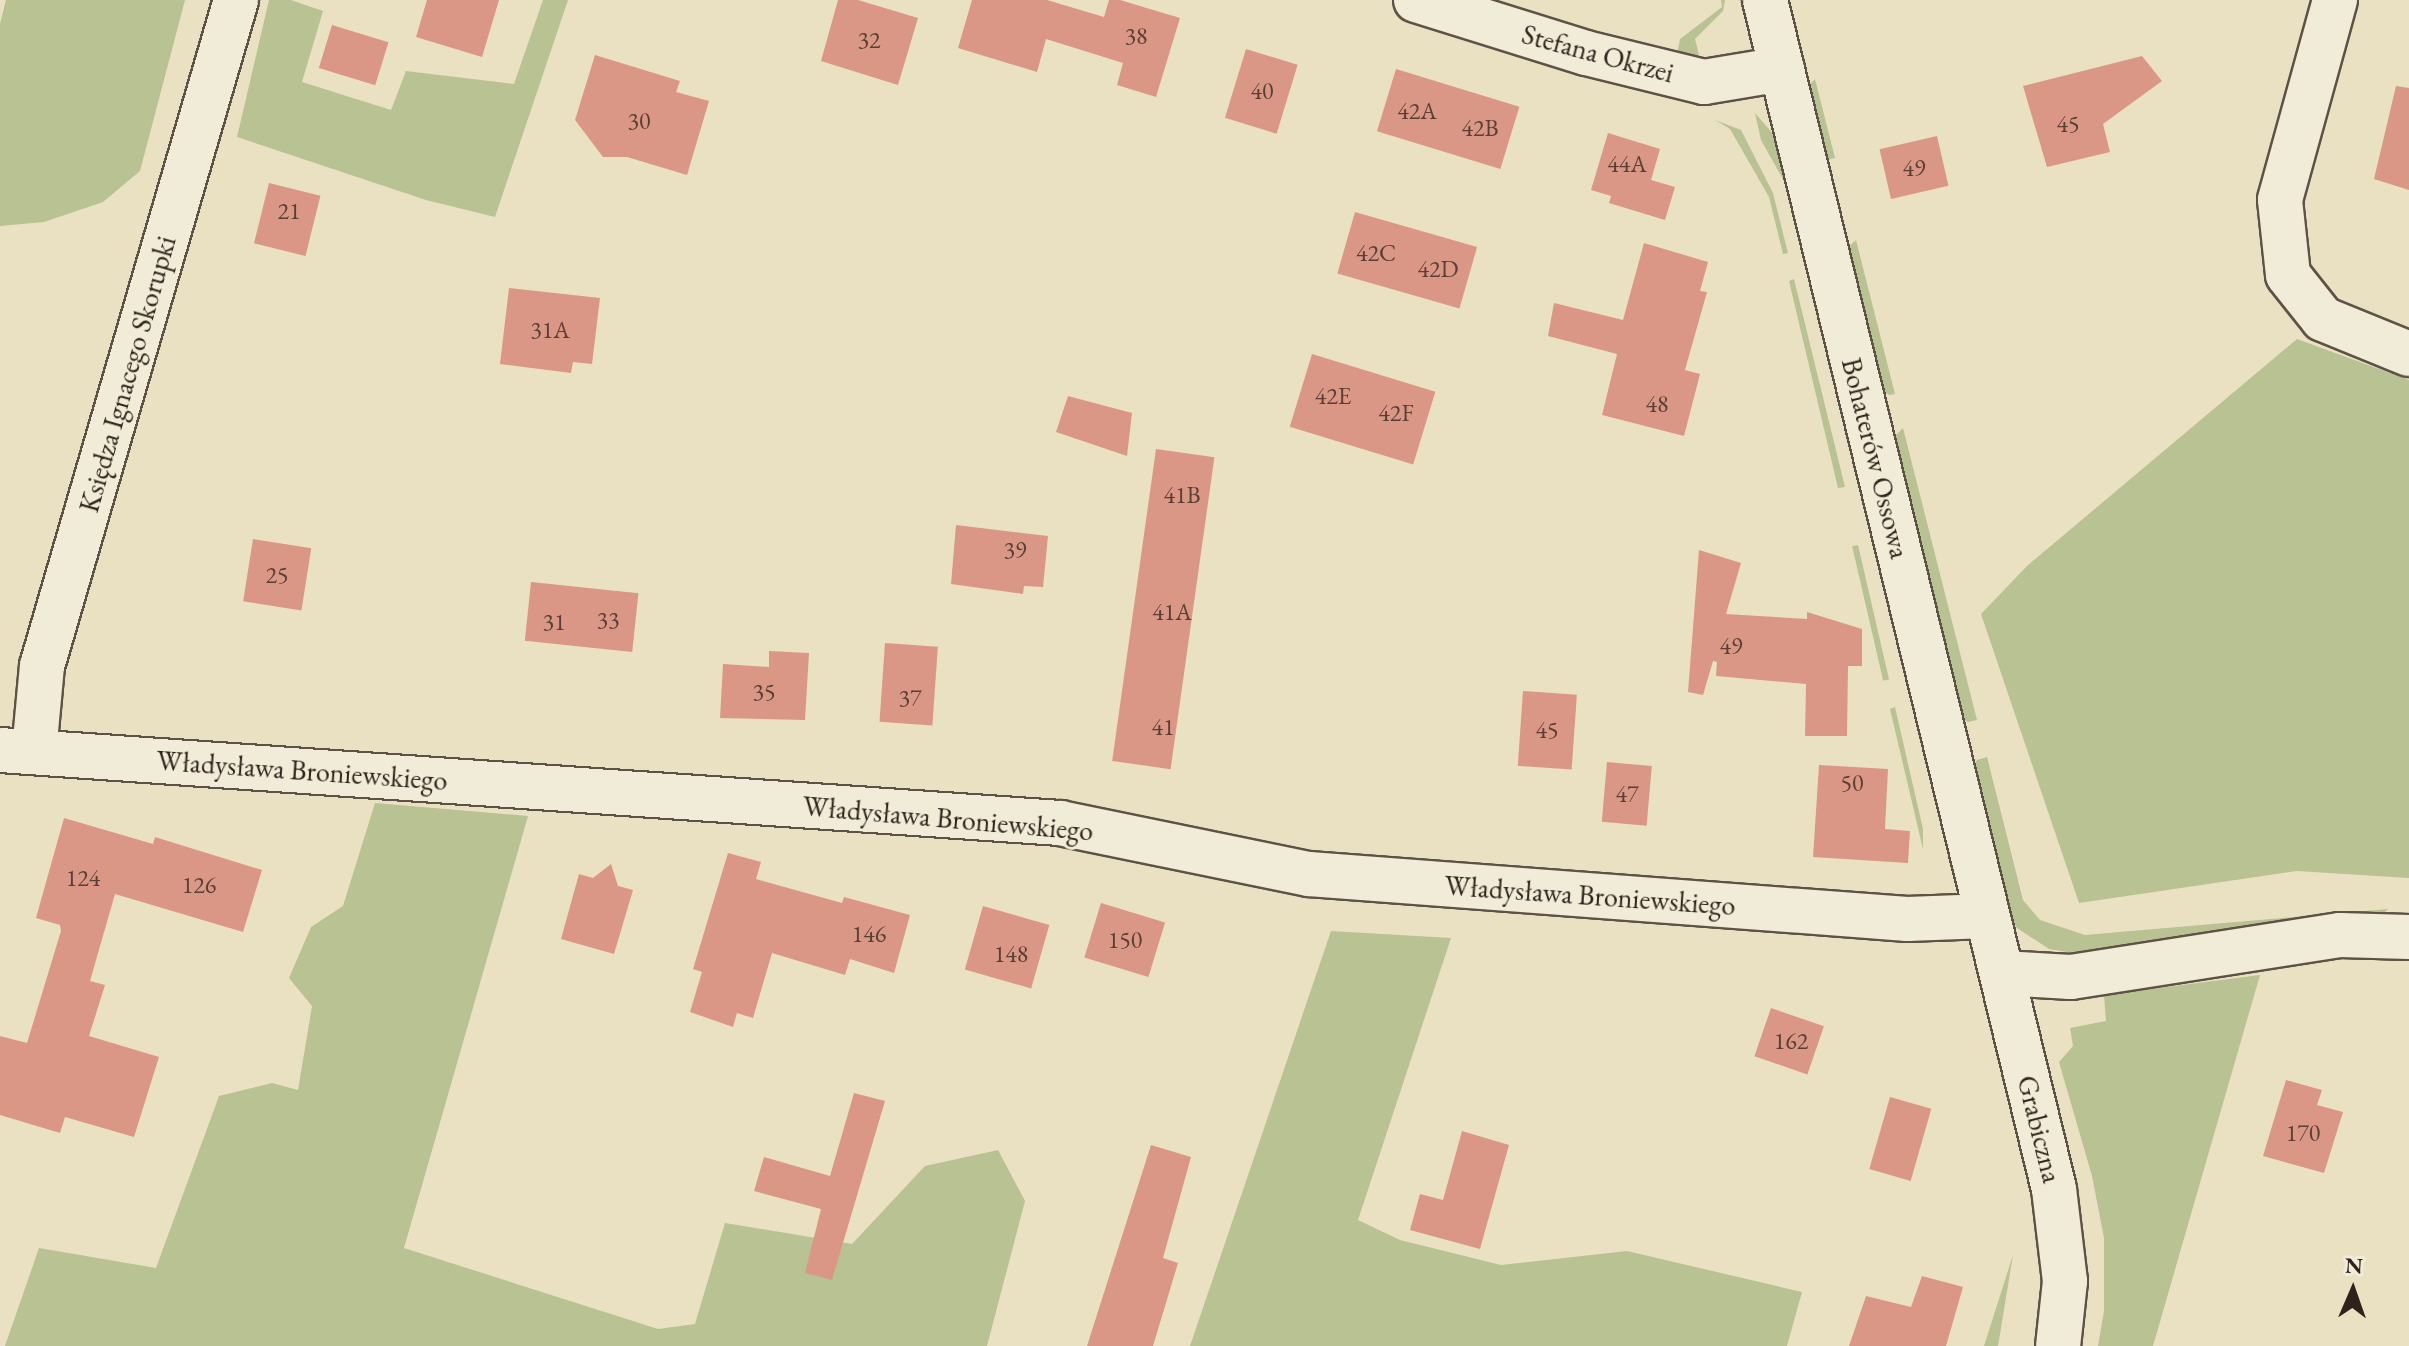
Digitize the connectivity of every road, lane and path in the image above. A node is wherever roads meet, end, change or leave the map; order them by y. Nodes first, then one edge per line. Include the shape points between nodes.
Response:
1 (236, 0) edge
2 (1416, 0) edge
3 (1765, 0) edge
4 (2335, 0) edge
5 (1782, 69) junction
6 (2409, 354) edge
7 (17, 751) edge
8 (1987, 916) junction
9 (2409, 937) edge
10 (2002, 973) junction
11 (2058, 1346) edge

1 - 7 street, Księdza Ignacego Skorupki
2 - 5 street, Stefana Okrzei via 1586,53 1704,82
3 - 5 street, Bohaterów Ossowa
4 - 6 street via 2280,200 2288,275 2323,319
5 - 8 street, Bohaterów Ossowa
7 - 8 street, Władysława Broniewskiego via 1060,823 1309,874 1907,919
8 - 10 street, Grabiczna
9 - 10 street via 2340,935 2085,976
10 - 11 street, Grabiczna via 2060,1218 2065,1281

